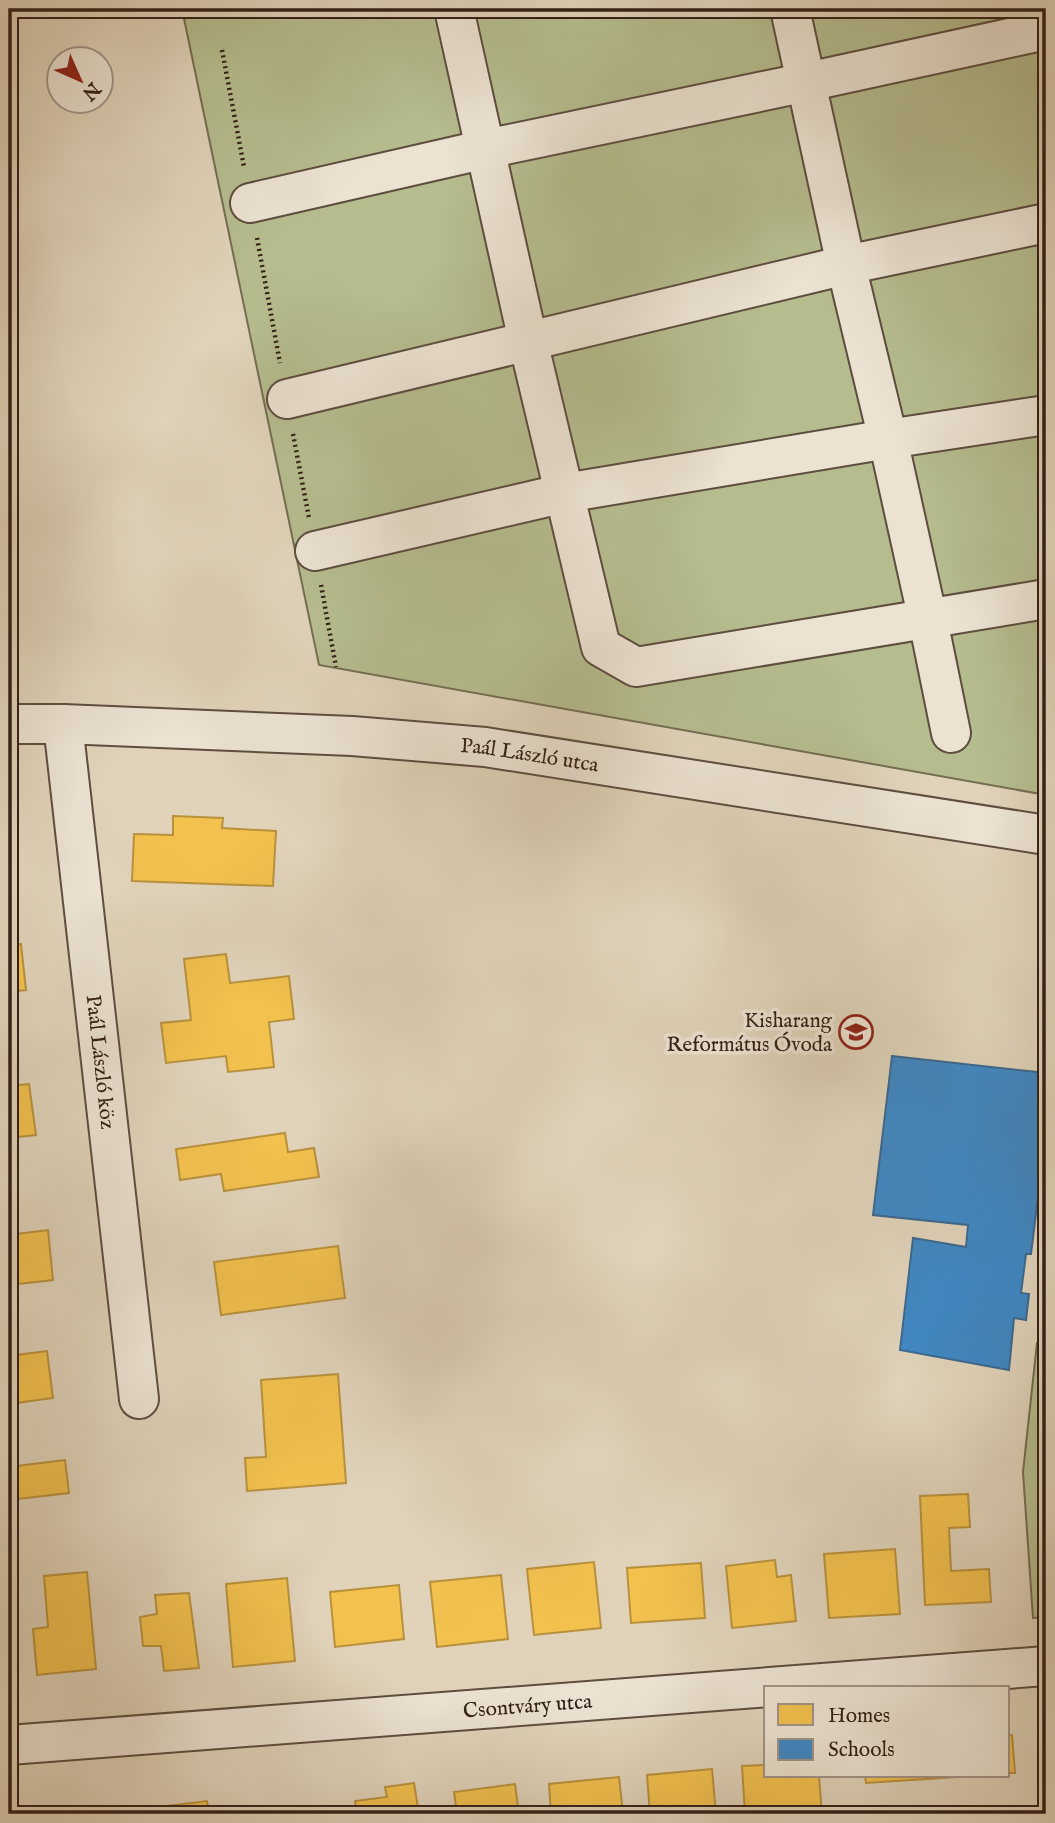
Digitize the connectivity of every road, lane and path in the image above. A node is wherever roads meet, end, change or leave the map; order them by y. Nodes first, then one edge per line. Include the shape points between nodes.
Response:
1 (454, 9) edge
2 (790, 9) edge
3 (1046, 30) edge
4 (222, 50) dead end
5 (807, 82) junction
6 (486, 149) junction
7 (250, 203) junction
8 (1046, 222) edge
9 (846, 265) junction
10 (527, 341) junction
11 (286, 399) junction
12 (1046, 415) edge
13 (888, 439) junction
14 (565, 493) junction
15 (314, 551) junction
16 (1046, 599) edge
17 (928, 620) junction
18 (336, 667) dead end
19 (9, 724) edge
20 (62, 724) junction
21 (951, 733) dead end
22 (1046, 835) edge
23 (139, 1399) dead end
24 (1046, 1666) edge
25 (783, 1686) edge
26 (764, 1687) edge
27 (9, 1745) edge

1 - 6 street
2 - 5 street
3 - 5 street
4 - 7 path
5 - 6 street
5 - 9 street
6 - 7 street
6 - 10 street
7 - 11 path
8 - 9 street
9 - 10 street
9 - 13 street
10 - 11 street
10 - 14 street
11 - 15 path
12 - 13 street
13 - 14 street
13 - 17 street
14 - 15 street
14 - 17 street via 601,647 636,667
15 - 18 path
16 - 17 street
17 - 21 street
19 - 20 street, Paál László utca
20 - 22 street, Paál László utca via 352,736 485,747
20 - 23 street, Paál László köz
24 - 25 street, Csontváry utca
26 - 27 street, Csontváry utca

